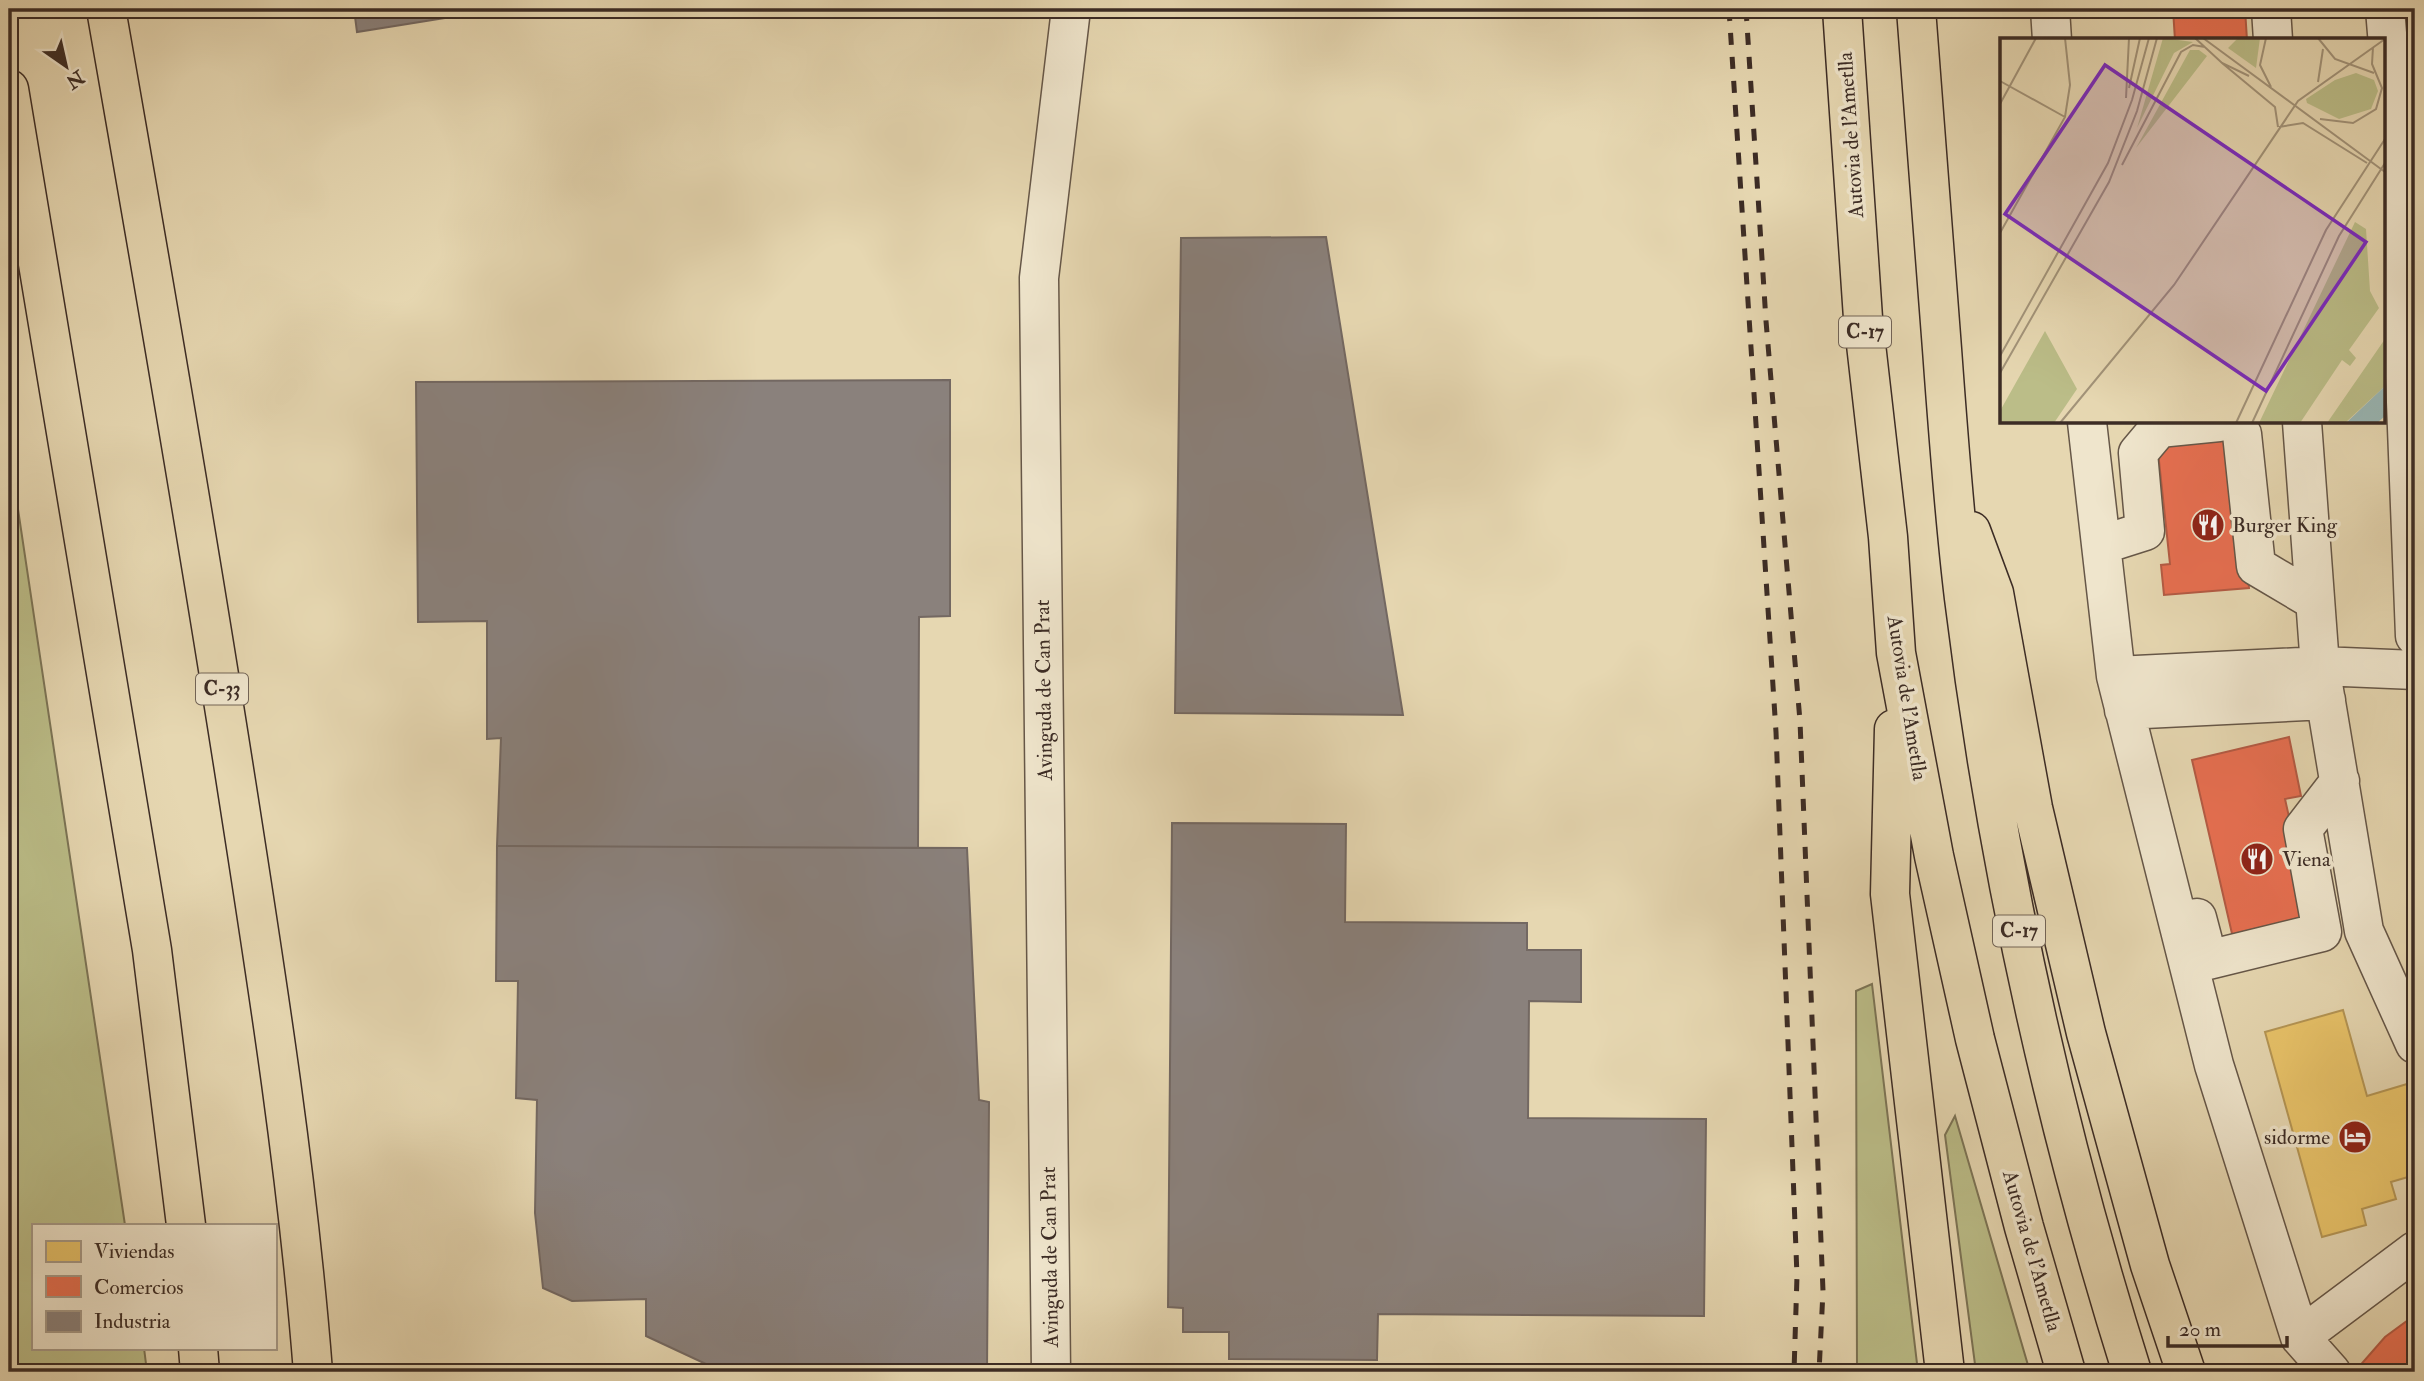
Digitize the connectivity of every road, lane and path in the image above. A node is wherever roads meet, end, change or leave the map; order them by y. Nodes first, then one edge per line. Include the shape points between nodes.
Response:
1 (106, 9) edge
2 (1071, 9) edge
3 (1842, 9) edge
4 (1916, 9) edge
5 (2050, 9) edge
6 (2271, 9) edge
7 (2385, 9) edge
8 (2052, 38) edge
9 (2273, 38) edge
10 (9, 89) edge
11 (2406, 142) edge
12 (2087, 424) edge
13 (2199, 424) edge
14 (2235, 424) edge
15 (2302, 424) edge
16 (1952, 480) junction
17 (2101, 545) junction
18 (2315, 600) junction
19 (2415, 636) edge
20 (1896, 653) junction
21 (2415, 670) edge
22 (2323, 683) junction
23 (2120, 693) junction
24 (2340, 781) junction
25 (2144, 788) junction
26 (2415, 1044) edge
27 (186, 1224) edge
28 (2415, 1251) edge
29 (2150, 1265) junction
30 (2300, 1337) junction
31 (198, 1350) edge
32 (200, 1372) edge
33 (313, 1372) edge
34 (1051, 1372) edge
35 (1945, 1372) edge
36 (2066, 1372) edge
37 (2132, 1372) edge
38 (2186, 1372) edge
39 (2205, 1372) edge
40 (2331, 1372) edge

1 - 33 highway, C-33 via 197,531 274,1024
2 - 34 street, Avinguda de Can Prat via 1039,278
3 - 20 highway, Autovia de l'Ametlla / C-17 via 1863,318
4 - 16 highway, C-17
5 - 8 street
6 - 9 street
7 - 11 street
10 - 27 highway via 149,936
11 - 19 street
12 - 17 street
13 - 17 street via 2159,428 2138,453 2145,531
14 - 18 street via 2242,434 2256,566
15 - 18 street
16 - 29 highway via 1994,593 2036,820 2086,1033
16 - 37 highway, C-17 via 1987,757 2015,914 2068,1147
17 - 23 street
18 - 22 street
20 - 35 highway via 1890,894
20 - 36 highway, Autovia de l'Ametlla / C-17 via 1975,1039
21 - 22 street
22 - 23 street
22 - 24 street
23 - 25 street
24 - 25 street via 2303,829 2322,932 2207,960 2169,810
24 - 26 street via 2364,932
25 - 30 street via 2214,1065
28 - 30 street
29 - 38 highway
29 - 39 highway
30 - 40 street
31 - 32 highway

